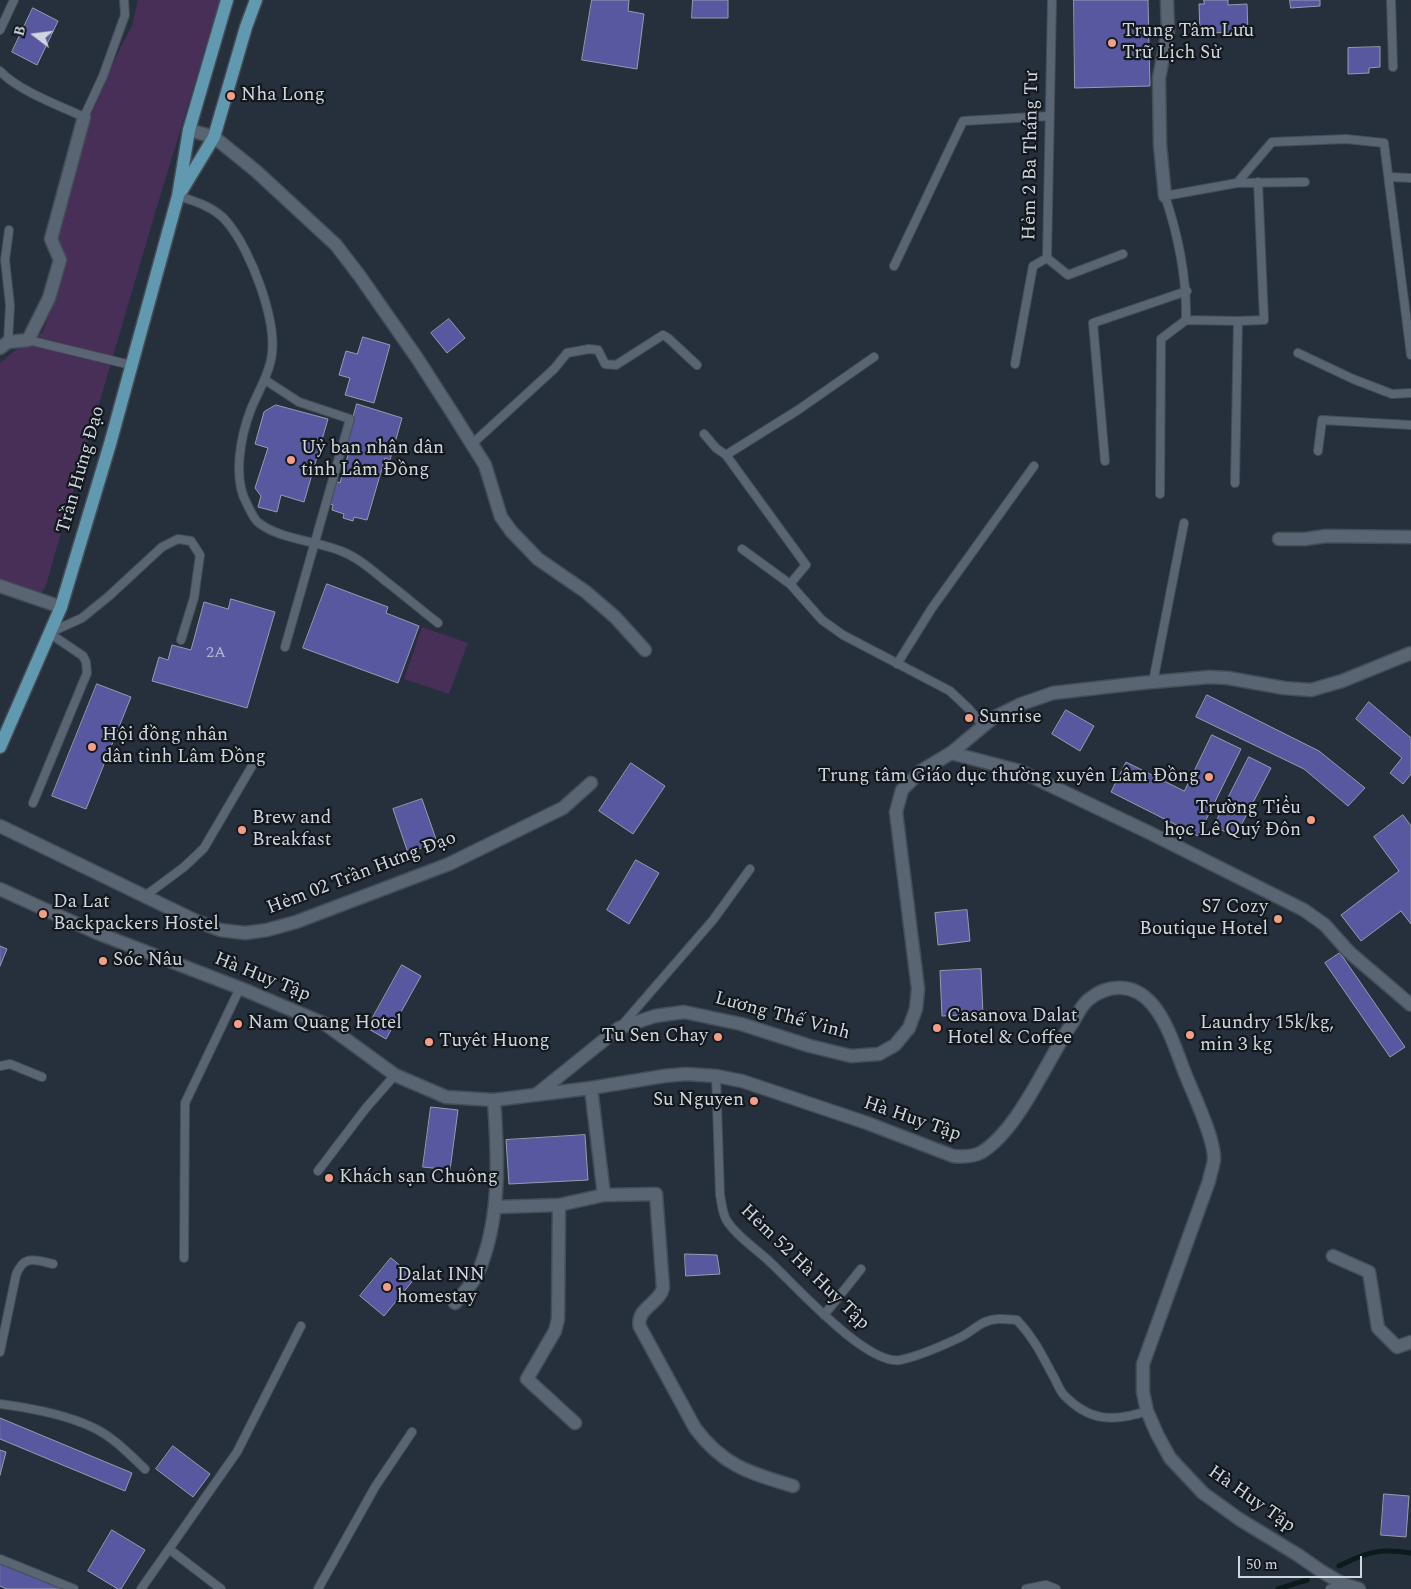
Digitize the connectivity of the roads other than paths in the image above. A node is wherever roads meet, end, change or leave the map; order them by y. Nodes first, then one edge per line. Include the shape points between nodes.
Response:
1 (14, 0) edge
2 (124, 0) edge
3 (227, 0) edge
4 (256, 0) edge
5 (1052, 0) edge
6 (1167, 0) edge
7 (1391, 0) edge
8 (0, 30) edge
9 (1393, 67) dead end
10 (0, 71) edge
11 (1050, 116) junction
12 (84, 117) junction
13 (189, 130) junction
14 (214, 137) junction
15 (1389, 177) junction
16 (1411, 178) edge
17 (1258, 182) junction
18 (1305, 182) dead end
19 (1237, 183) junction
20 (178, 196) junction
21 (1165, 196) junction
22 (9, 230) dead end
23 (1123, 254) dead end
24 (1046, 258) junction
25 (894, 266) dead end
26 (1187, 291) junction
27 (1186, 320) junction
28 (1238, 321) junction
29 (28, 340) junction
30 (4, 345) edge
31 (1298, 353) dead end
32 (1411, 356) edge
33 (874, 357) dead end
34 (1015, 364) dead end
35 (131, 365) junction
36 (697, 365) dead end
37 (265, 380) junction
38 (1411, 393) edge
39 (1411, 425) edge
40 (704, 434) dead end
41 (472, 444) junction
42 (1318, 451) dead end
43 (726, 455) junction
44 (1105, 461) dead end
45 (1034, 466) dead end
46 (1235, 483) dead end
47 (1160, 494) dead end
48 (1184, 523) dead end
49 (1411, 537) edge
50 (1279, 539) dead end
51 (314, 543) junction
52 (742, 549) dead end
53 (790, 584) junction
54 (0, 586) edge
55 (61, 607) junction
56 (438, 623) dead end
57 (50, 633) junction
58 (181, 640) dead end
59 (285, 647) dead end
60 (645, 650) dead end
61 (1411, 653) edge
62 (897, 664) junction
63 (1153, 682) junction
64 (983, 725) junction
65 (0, 747) edge
66 (951, 753) junction
67 (252, 766) dead end
68 (591, 783) dead end
69 (33, 803) dead end
70 (0, 826) edge
71 (750, 869) dead end
72 (0, 889) edge
73 (145, 896) junction
74 (240, 988) junction
75 (1411, 1005) edge
76 (620, 1028) junction
77 (0, 1066) edge
78 (395, 1075) junction
79 (42, 1076) dead end
80 (716, 1076) junction
81 (591, 1088) junction
82 (537, 1094) junction
83 (494, 1100) junction
84 (318, 1171) dead end
85 (604, 1195) junction
86 (559, 1205) junction
87 (496, 1207) junction
88 (1333, 1256) dead end
89 (184, 1258) dead end
90 (53, 1264) dead end
91 (861, 1269) dead end
92 (455, 1303) dead end
93 (824, 1315) junction
94 (302, 1326) dead end
95 (1411, 1342) edge
96 (0, 1352) edge
97 (0, 1404) edge
98 (1147, 1410) junction
99 (575, 1423) dead end
100 (412, 1432) dead end
101 (145, 1468) dead end
102 (793, 1486) dead end
103 (169, 1549) junction
104 (0, 1559) edge
105 (1343, 1584) junction
106 (74, 1589) edge
107 (141, 1589) edge
108 (221, 1589) edge
109 (318, 1589) edge
110 (1026, 1589) edge
111 (1056, 1589) edge
112 (1330, 1589) edge
113 (1360, 1589) edge

1 - 8 lane
2 - 12 lane via 125,15
3 - 13 main road, Trần Hưng Đạo
4 - 14 main road, Trần Hưng Đạo
5 - 11 lane, Hẻm 2 Ba Tháng Tư
6 - 21 street via 1168,31 1159,78
7 - 9 lane
10 - 12 lane via 20,87
11 - 24 lane, Hẻm 2 Ba Tháng Tư
11 - 25 lane via 963,121
12 - 29 street via 51,239 60,260 49,298
13 - 14 street
13 - 20 main road, Trần Hưng Đạo
14 - 20 main road, Trần Hưng Đạo
14 - 41 street via 336,245 417,358
15 - 16 lane
15 - 19 lane via 1384,142 1346,139 1272,142
15 - 32 lane
17 - 18 lane
17 - 19 lane
17 - 28 lane via 1264,320
19 - 21 lane
20 - 35 main road, Trần Hưng Đạo
20 - 37 lane via 199,202 219,215 227,221 242,244 262,291 271,325 272,358
21 - 26 lane via 1177,232
22 - 30 lane via 5,260 10,305
23 - 24 lane via 1068,275
24 - 34 lane, Hẻm 2 Ba Tháng Tư via 1033,266
26 - 27 lane
26 - 44 lane via 1093,323
27 - 28 lane
27 - 47 lane via 1161,340
28 - 46 lane
29 - 30 street
29 - 35 lane
31 - 38 lane via 1392,394
33 - 43 lane
35 - 55 main road, Trần Hưng Đạo
36 - 41 lane via 663,336 616,365 605,364 598,350 567,353 554,369
37 - 51 lane via 251,408 240,446 240,480 245,502 257,523
37 - 51 lane via 299,402 350,419
39 - 42 lane via 1322,420
40 - 43 lane
41 - 60 street via 484,465 501,516 511,531 538,559 586,592 615,617
43 - 53 lane via 806,565
45 - 62 lane via 932,608
48 - 63 lane
49 - 50 street
51 - 56 lane via 341,551 364,564
51 - 59 lane
52 - 53 lane
53 - 62 lane via 822,620 843,636
54 - 55 street
55 - 57 main road, Trần Hưng Đạo
57 - 58 lane via 82,618 162,547 178,539 191,542 200,555 194,598
57 - 65 main road, Trần Hưng Đạo
57 - 69 lane via 83,656 87,673
61 - 63 street, Lương Thế Vinh via 1311,690 1228,678
62 - 64 lane via 950,691
63 - 64 street, Lương Thế Vinh via 1053,693 1021,704
64 - 66 street, Lương Thế Vinh
66 - 75 street via 1020,772 1304,910 1325,925 1349,952
66 - 76 street, Lương Thế Vinh via 921,771 902,790 896,812 918,989 916,1010 909,1028 895,1045 879,1054 851,1056 741,1024 684,1012 655,1016
67 - 73 lane via 204,848
68 - 73 street, Hẻm 02 Trần Hưng Đạo via 563,808 449,864 296,922 266,930 245,933 220,930
70 - 73 street, Hẻm 02 Trần Hưng Đạo
71 - 76 lane via 713,920
72 - 74 street, Hà Huy Tập via 97,933
74 - 78 street, Hà Huy Tập via 326,1024
74 - 89 lane via 185,1103
76 - 82 street, Lương Thế Vinh
77 - 79 lane via 10,1064
78 - 83 street, Hà Huy Tập via 446,1097
78 - 84 lane
80 - 81 street, Hà Huy Tập via 664,1076
80 - 93 lane, Hẻm 52 Hà Huy Tập via 720,1195 724,1214 735,1231
80 - 98 street, Hà Huy Tập via 742,1081 953,1156 965,1157 981,1153 1000,1137 1026,1101 1087,1000 1106,989 1124,987 1136,991 1152,1004 1168,1031 1208,1131 1214,1158 1209,1181 1143,1364
81 - 82 street, Hà Huy Tập
81 - 85 street
82 - 83 street, Hà Huy Tập
83 - 87 street via 498,1154
85 - 86 street
85 - 102 street via 656,1194 663,1288 638,1322 695,1428 734,1466
86 - 87 street
86 - 99 street via 558,1319 555,1331 528,1379
87 - 92 street via 480,1269
88 - 95 street via 1369,1272 1378,1328 1397,1347
90 - 96 lane via 32,1259 19,1266
91 - 93 lane
93 - 98 lane, Hẻm 52 Hà Huy Tập via 863,1347 893,1360 922,1354 962,1337 984,1322 1001,1318 1017,1320 1030,1333 1063,1393 1083,1410 1102,1418 1128,1417
94 - 103 lane via 237,1452
97 - 101 lane via 21,1406 94,1427
98 - 105 street, Hà Huy Tập via 1170,1458 1203,1493
100 - 109 lane via 375,1487
103 - 107 lane
103 - 108 lane
104 - 106 lane
105 - 112 lane
105 - 113 street, Hà Huy Tập
110 - 111 lane via 1046,1585

